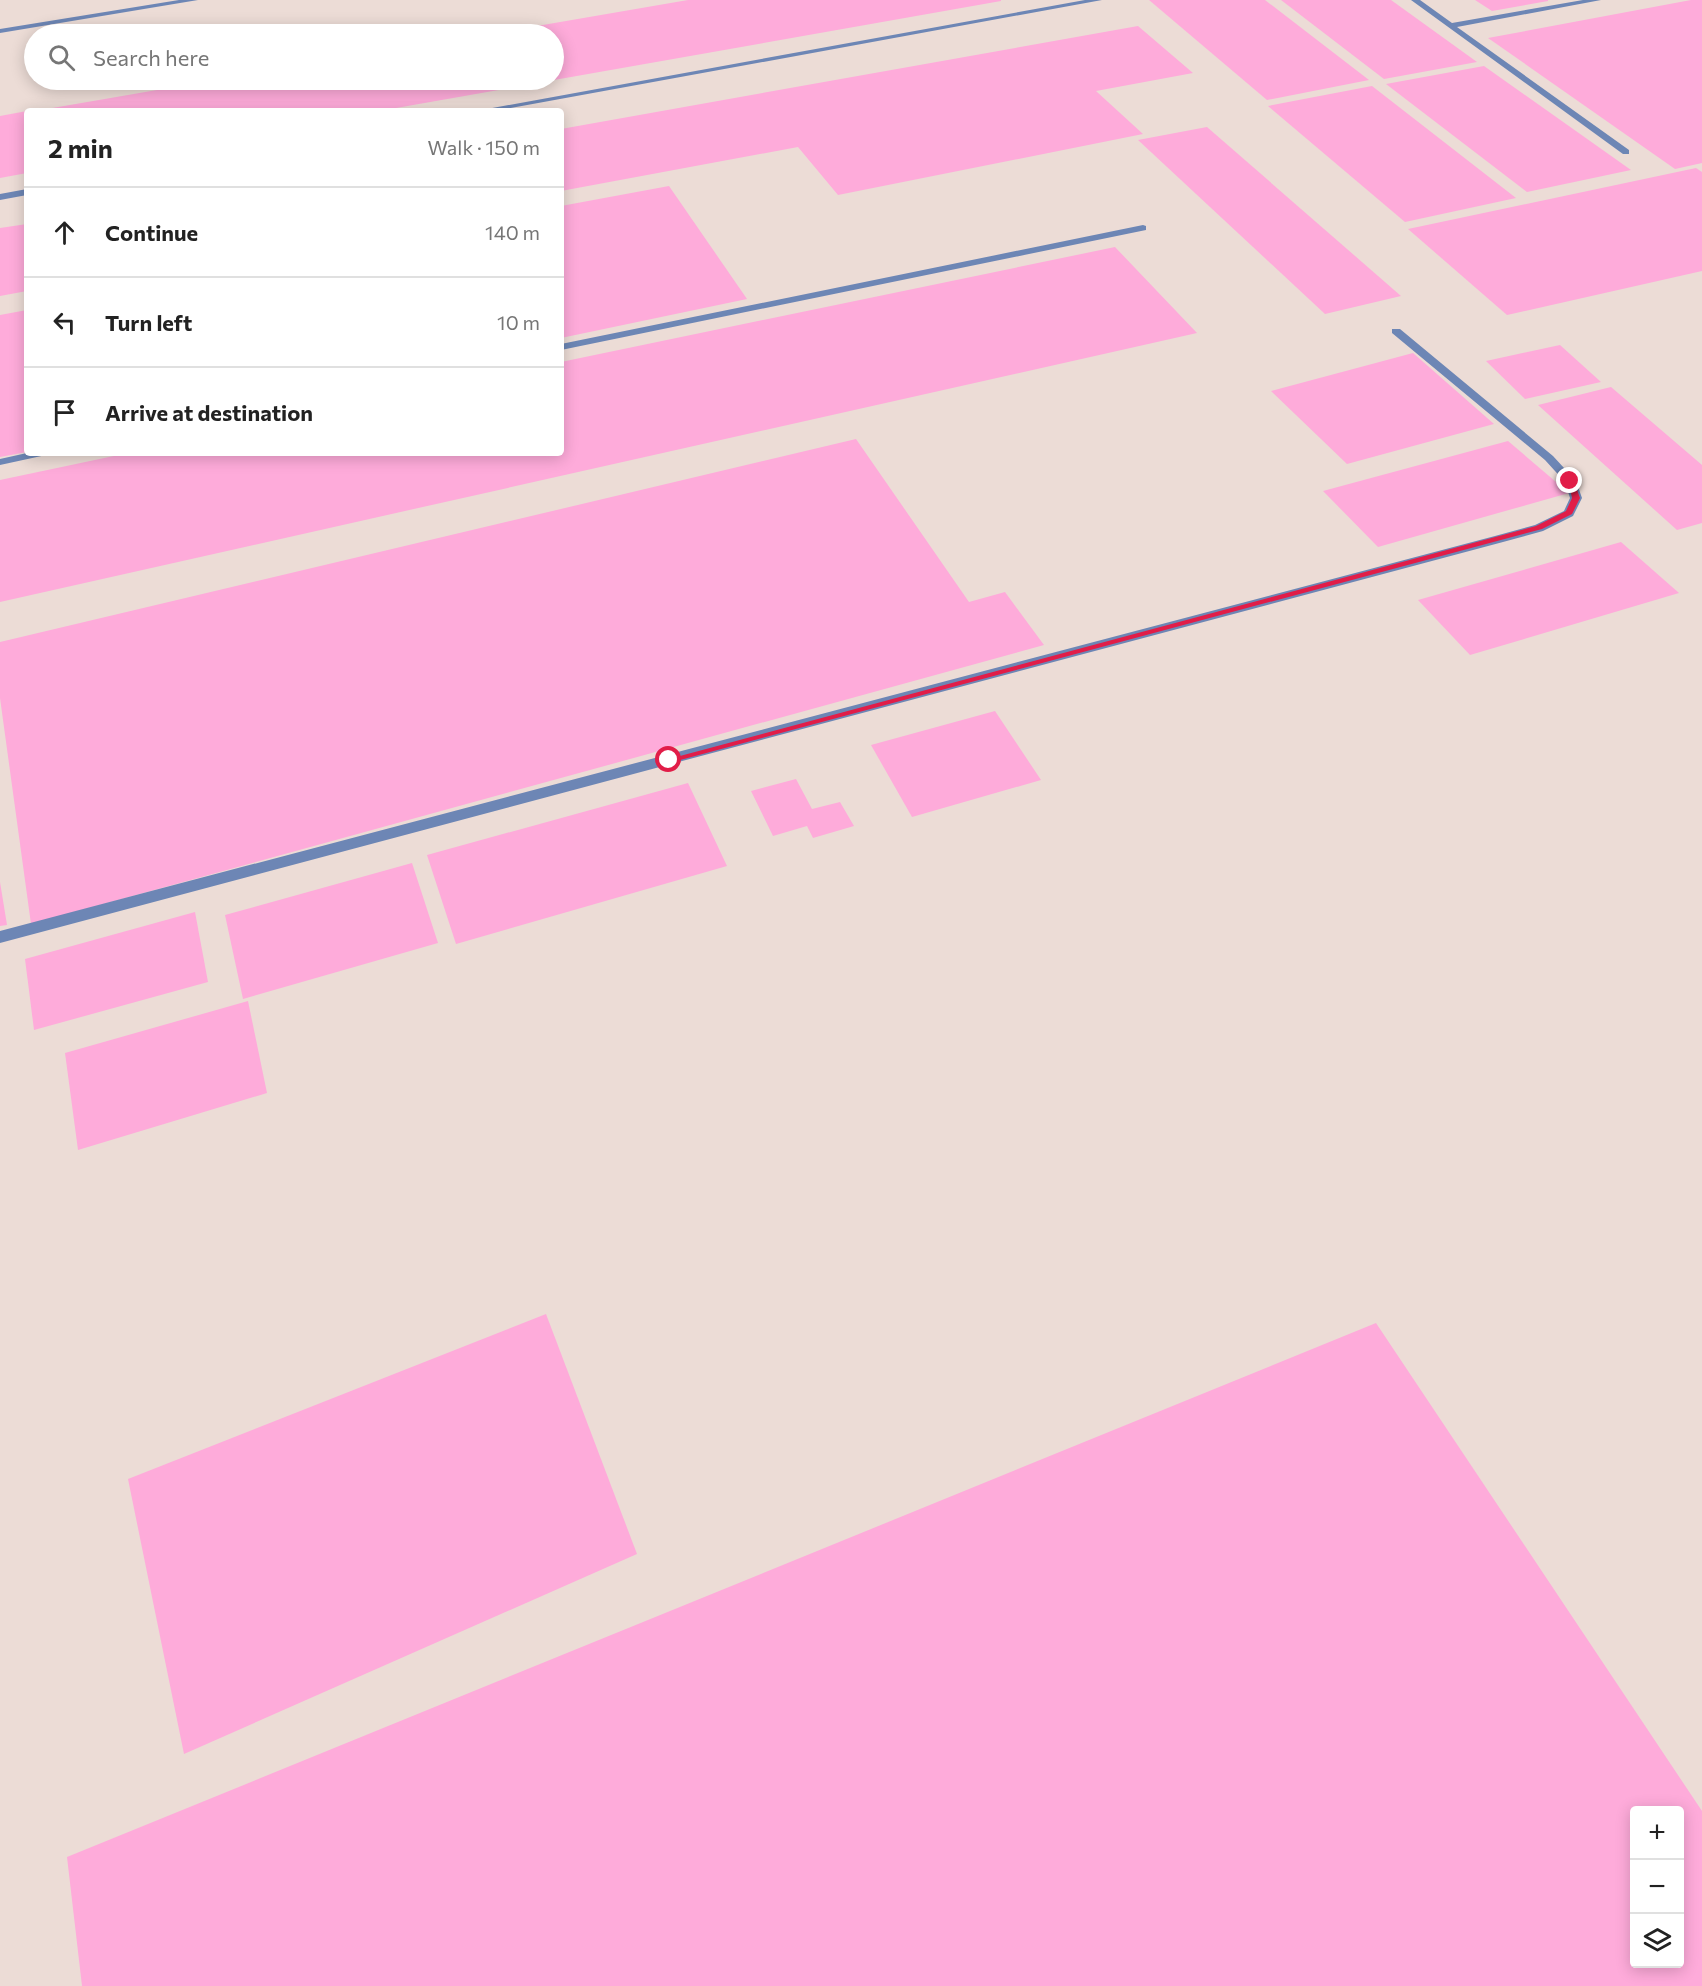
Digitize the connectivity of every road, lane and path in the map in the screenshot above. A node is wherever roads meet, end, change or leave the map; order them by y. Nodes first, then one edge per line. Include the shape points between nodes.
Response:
1 (194, 0) edge
2 (1098, 0) edge
3 (1415, 0) edge
4 (1597, 0) edge
5 (44, 24) edge
6 (1453, 25) junction
7 (24, 27) edge
8 (0, 31) edge
9 (497, 108) edge
10 (1626, 152) dead end
11 (24, 193) edge
12 (0, 197) edge
13 (1143, 228) dead end
14 (1396, 331) dead end
15 (564, 346) edge
16 (28, 456) edge
17 (0, 462) edge
18 (0, 937) edge

1 - 5 lane
2 - 9 lane
3 - 6 lane
4 - 6 lane
6 - 10 lane
7 - 8 lane
11 - 12 lane
13 - 15 lane
14 - 18 lane via 1549,458 1570,481 1576,498 1569,513 1539,528 1499,539
16 - 17 lane

